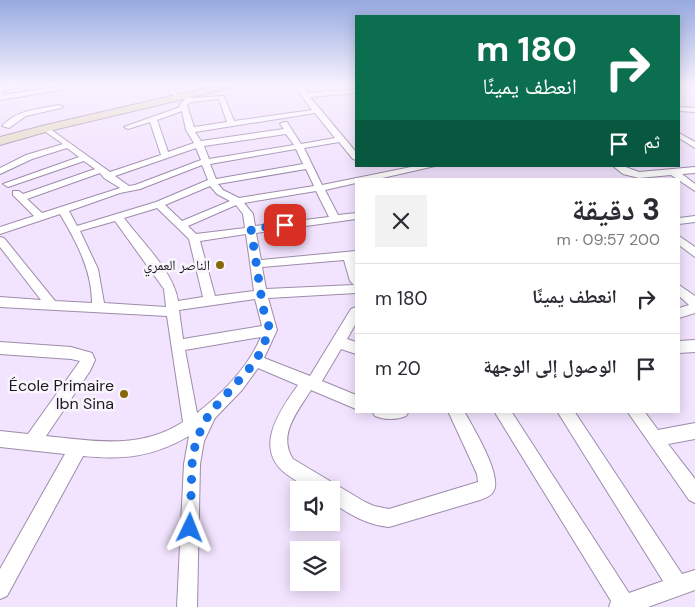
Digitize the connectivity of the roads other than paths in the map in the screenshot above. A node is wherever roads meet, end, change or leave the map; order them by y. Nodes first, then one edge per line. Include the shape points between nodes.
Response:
1 (31, 113) edge
2 (118, 113) edge
3 (162, 113) edge
4 (187, 113) edge
5 (227, 113) edge
6 (303, 113) edge
7 (319, 113) edge
8 (280, 117) junction
9 (153, 119) junction
10 (231, 124) junction
11 (3, 126) edge
12 (128, 127) dead end
13 (46, 128) junction
14 (190, 130) junction
15 (288, 131) junction
16 (17, 136) junction
17 (680, 136) edge
18 (343, 139) junction
19 (0, 143) edge
20 (199, 144) junction
21 (69, 145) junction
22 (680, 145) edge
23 (694, 145) edge
24 (299, 148) junction
25 (165, 155) junction
26 (355, 156) edge
27 (85, 158) junction
28 (206, 161) junction
29 (308, 166) junction
30 (426, 167) edge
31 (618, 167) edge
32 (695, 170) edge
33 (0, 171) edge
34 (672, 171) junction
35 (104, 173) junction
36 (0, 176) edge
37 (389, 176) edge
38 (367, 178) edge
39 (355, 180) edge
40 (212, 182) junction
41 (8, 184) junction
42 (320, 188) junction
43 (695, 188) edge
44 (143, 197) junction
45 (21, 198) junction
46 (238, 201) junction
47 (63, 210) junction
48 (118, 216) junction
49 (355, 216) edge
50 (41, 218) junction
51 (334, 219) junction
52 (695, 219) edge
53 (680, 220) edge
54 (182, 225) junction
55 (251, 229) junction
56 (74, 230) junction
57 (0, 231) edge
58 (194, 238) junction
59 (0, 240) edge
60 (680, 242) edge
61 (695, 253) edge
62 (353, 256) edge
63 (257, 264) junction
64 (355, 272) edge
65 (355, 289) edge
66 (680, 290) edge
67 (262, 294) junction
68 (210, 300) junction
69 (0, 302) edge
70 (695, 303) edge
71 (52, 305) junction
72 (98, 308) junction
73 (695, 308) edge
74 (173, 309) junction
75 (680, 313) edge
76 (355, 314) edge
77 (270, 330) junction
78 (338, 342) junction
79 (177, 346) junction
80 (695, 346) edge
81 (0, 348) edge
82 (355, 348) edge
83 (680, 348) edge
84 (256, 361) junction
85 (310, 383) junction
86 (355, 402) edge
87 (457, 413) edge
88 (503, 413) edge
89 (566, 413) edge
90 (637, 413) edge
91 (209, 414) junction
92 (192, 427) junction
93 (695, 431) edge
94 (656, 438) junction
95 (0, 439) edge
96 (31, 443) junction
97 (78, 448) junction
98 (313, 481) edge
99 (695, 494) edge
100 (340, 497) edge
101 (686, 583) edge
102 (0, 589) edge
103 (622, 606) edge
104 (187, 607) edge

1 - 11 street
2 - 13 street
3 - 9 street
4 - 14 street
5 - 10 street
6 - 8 street
7 - 18 street
8 - 10 street
8 - 15 street
9 - 12 street
9 - 25 street
10 - 14 street
11 - 16 street
13 - 16 street
13 - 21 street
14 - 20 street
15 - 20 street
15 - 24 street
16 - 19 street
17 - 23 street
18 - 24 street
18 - 26 street
20 - 25 street
20 - 28 street
21 - 27 street
21 - 33 street
22 - 23 street
24 - 28 street
24 - 29 street
25 - 35 street
27 - 35 street
27 - 41 street
28 - 40 street
28 - 44 street
29 - 40 street
29 - 42 street
30 - 37 street
31 - 34 street via 639,175
32 - 34 street
34 - 43 street
35 - 44 street
35 - 45 street
36 - 41 street
37 - 38 street
39 - 42 street
40 - 44 street
40 - 46 street via 220,192
41 - 45 street
42 - 46 street
42 - 51 street
44 - 47 street
44 - 48 street
44 - 54 street
45 - 50 street
46 - 54 street
46 - 55 street via 246,210
47 - 50 street
47 - 56 street
48 - 56 street
48 - 74 street via 168,284
49 - 51 street
50 - 57 street
51 - 55 street
52 - 53 street
54 - 58 street
55 - 58 street
55 - 63 street
56 - 72 street via 96,278
58 - 68 street
59 - 71 street
60 - 61 street
62 - 63 street
62 - 64 street
63 - 67 street
65 - 67 street
66 - 70 street
67 - 68 street
67 - 77 street
68 - 74 street
69 - 71 street
71 - 72 street
72 - 74 street
73 - 75 street
74 - 79 street
76 - 78 street
77 - 79 street
77 - 84 street
78 - 82 street
78 - 85 street
79 - 92 street
80 - 83 street
81 - 96 street via 87,356 85,367
84 - 85 street
84 - 91 street
85 - 86 street
85 - 98 street via 282,423 278,446 287,465
87 - 100 street via 486,473 487,486 480,491 389,518 370,515
88 - 103 street
89 - 101 street
90 - 94 street
91 - 92 street
91 - 104 street via 196,440 192,464
92 - 97 street via 160,442 130,450
93 - 94 street
94 - 99 street
95 - 96 street
96 - 97 street
97 - 102 street
101 - 103 street

